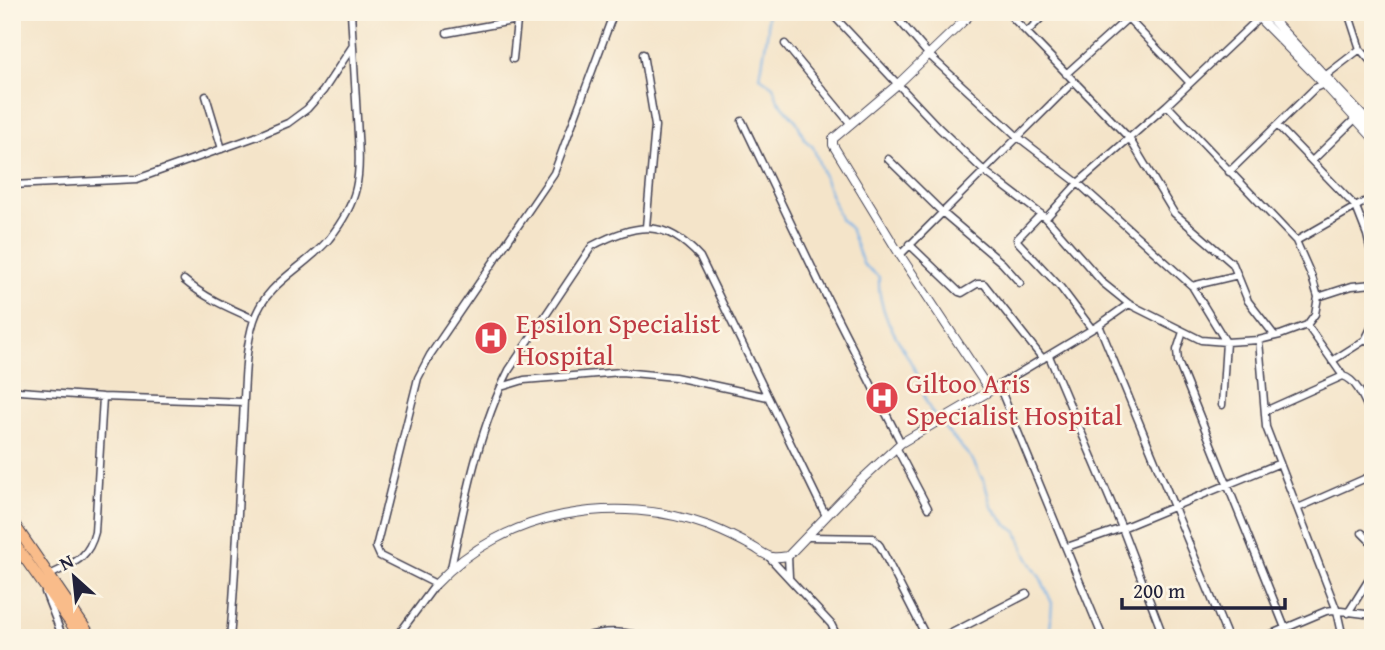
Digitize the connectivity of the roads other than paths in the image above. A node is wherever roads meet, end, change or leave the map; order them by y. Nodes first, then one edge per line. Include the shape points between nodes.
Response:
1 (351, 12) edge
2 (518, 12) edge
3 (614, 12) edge
4 (830, 12) edge
5 (892, 12) edge
6 (973, 12) edge
7 (1007, 12) edge
8 (1047, 12) edge
9 (1122, 12) edge
10 (1348, 12) edge
11 (1259, 14) edge
12 (1128, 18) junction
13 (518, 20) junction
14 (1027, 32) junction
15 (447, 33) dead end
16 (785, 44) dead end
17 (353, 45) junction
18 (1360, 49) junction
19 (643, 54) dead end
20 (929, 55) junction
21 (513, 59) dead end
22 (1373, 64) edge
23 (1066, 74) junction
24 (1324, 80) junction
25 (1073, 82) junction
26 (1190, 83) junction
27 (898, 84) junction
28 (206, 96) dead end
29 (1167, 105) junction
30 (1355, 119) junction
31 (742, 121) dead end
32 (850, 123) junction
33 (1277, 125) junction
34 (1373, 127) edge
35 (1018, 137) junction
36 (1129, 138) junction
37 (1373, 138) edge
38 (222, 149) junction
39 (888, 159) dead end
40 (1312, 162) junction
41 (983, 170) junction
42 (1229, 172) junction
43 (1078, 183) junction
44 (12, 185) edge
45 (1373, 197) edge
46 (1356, 207) junction
47 (942, 212) junction
48 (1043, 216) junction
49 (646, 227) junction
50 (1296, 241) junction
51 (909, 244) junction
52 (900, 255) junction
53 (1373, 261) edge
54 (1238, 275) junction
55 (184, 280) dead end
56 (1020, 283) dead end
57 (1373, 284) edge
58 (1192, 286) junction
59 (1318, 298) junction
60 (1129, 304) junction
61 (254, 319) junction
62 (1373, 324) edge
63 (1307, 325) junction
64 (1096, 327) junction
65 (1183, 332) junction
66 (1275, 337) junction
67 (1259, 340) junction
68 (1226, 342) junction
69 (1046, 357) junction
70 (1332, 361) junction
71 (509, 370) junction
72 (1343, 376) junction
73 (524, 380) junction
74 (999, 386) junction
75 (500, 387) junction
76 (12, 388) edge
77 (990, 391) junction
78 (103, 397) junction
79 (768, 397) junction
80 (244, 402) junction
81 (1222, 405) dead end
82 (1371, 410) edge
83 (1265, 411) junction
84 (1373, 419) edge
85 (898, 445) junction
86 (1280, 463) junction
87 (1373, 475) edge
88 (1228, 484) junction
89 (1175, 506) junction
90 (928, 508) dead end
91 (1298, 508) junction
92 (826, 516) junction
93 (12, 521) edge
94 (817, 526) junction
95 (1122, 528) junction
96 (1362, 533) dead end
97 (808, 537) junction
98 (830, 537) junction
99 (12, 540) edge
100 (1373, 544) edge
101 (1067, 547) junction
102 (788, 556) junction
103 (769, 557) junction
104 (451, 568) junction
105 (1373, 573) edge
106 (789, 577) junction
107 (45, 580) junction
108 (436, 584) junction
109 (1027, 594) dead end
110 (1337, 611) junction
111 (1348, 613) junction
112 (1373, 615) edge
113 (1285, 628) junction
114 (63, 638) edge
115 (81, 638) edge
116 (92, 638) edge
117 (230, 638) edge
118 (396, 638) edge
119 (583, 638) edge
120 (652, 638) edge
121 (838, 638) edge
122 (927, 638) edge
123 (942, 638) edge
124 (1103, 638) edge
125 (1164, 638) edge
126 (1228, 638) edge
127 (1262, 638) edge
128 (1287, 638) edge
129 (1343, 638) edge

1 - 17 street
2 - 13 street
3 - 108 street via 554,173 418,378 376,552
4 - 27 street
5 - 20 street
6 - 20 street
7 - 14 street
8 - 14 street
9 - 12 street
10 - 18 street
11 - 24 street
11 - 26 street
12 - 23 street
12 - 26 street
13 - 15 street
13 - 21 street
14 - 23 street
16 - 32 street
17 - 38 street via 307,109 288,123
17 - 61 street via 356,188 345,216 327,241 276,284
18 - 22 street
18 - 24 street
19 - 49 street via 655,126
20 - 27 street
20 - 35 street
23 - 25 street
24 - 30 street
24 - 33 street
24 - 34 street
25 - 35 street
25 - 36 street
26 - 29 street
27 - 32 street
27 - 41 street
28 - 38 street
29 - 36 street
29 - 42 street
30 - 37 street
30 - 40 street
31 - 85 street
32 - 52 street via 833,139 833,145
33 - 40 street
33 - 42 street
35 - 41 street
35 - 43 street
36 - 43 street
36 - 54 street via 1174,213 1224,255
38 - 44 street via 137,179
39 - 47 street
40 - 46 street
41 - 47 street
41 - 48 street
42 - 50 street
43 - 48 street
43 - 58 street
45 - 46 street
46 - 50 street
46 - 53 street
47 - 51 street
47 - 56 street
48 - 60 street via 1103,283
48 - 64 street via 1018,242
49 - 71 street via 592,246
49 - 79 street via 685,241 700,257
50 - 59 street
51 - 52 street
51 - 69 street via 959,292 984,284
52 - 77 street
54 - 58 street
54 - 66 street via 1248,301
55 - 61 street via 197,292
57 - 59 street
58 - 68 street
59 - 63 street
60 - 64 street
60 - 65 street
61 - 80 street
62 - 70 street via 1366,340
63 - 66 street
63 - 70 street
64 - 69 street
64 - 89 street
65 - 68 street via 1201,340
65 - 88 street via 1178,362
66 - 67 street
67 - 68 street
67 - 83 street
68 - 81 street
69 - 74 street
69 - 95 street
70 - 72 street
71 - 73 street
71 - 75 street
72 - 82 street via 1354,383
72 - 83 street
73 - 75 street
73 - 79 street via 621,372 674,377
74 - 77 street
74 - 101 street
75 - 104 street via 469,483
76 - 78 street
77 - 85 street
78 - 80 street
78 - 107 street via 92,546 82,558
79 - 92 street
80 - 117 street
82 - 84 street
83 - 86 street
85 - 90 street
85 - 92 street
86 - 88 street
86 - 91 street
87 - 91 street
88 - 89 street
88 - 113 street
89 - 95 street
89 - 126 street
91 - 110 street
92 - 94 street
93 - 107 main road
94 - 97 street
94 - 98 street
95 - 101 street
95 - 125 street
96 - 100 street
97 - 98 street
97 - 102 street
98 - 122 street via 873,538
99 - 107 main road
101 - 124 street
102 - 103 street
102 - 106 street
103 - 104 street via 681,516 597,509 557,515 519,528
103 - 106 street
104 - 108 street
105 - 111 street
106 - 121 street
107 - 114 street
107 - 115 main road
107 - 116 main road
108 - 118 street
109 - 123 street
110 - 111 street
110 - 113 street
110 - 129 street
111 - 112 street
113 - 127 street
113 - 128 street
119 - 120 street via 597,632

